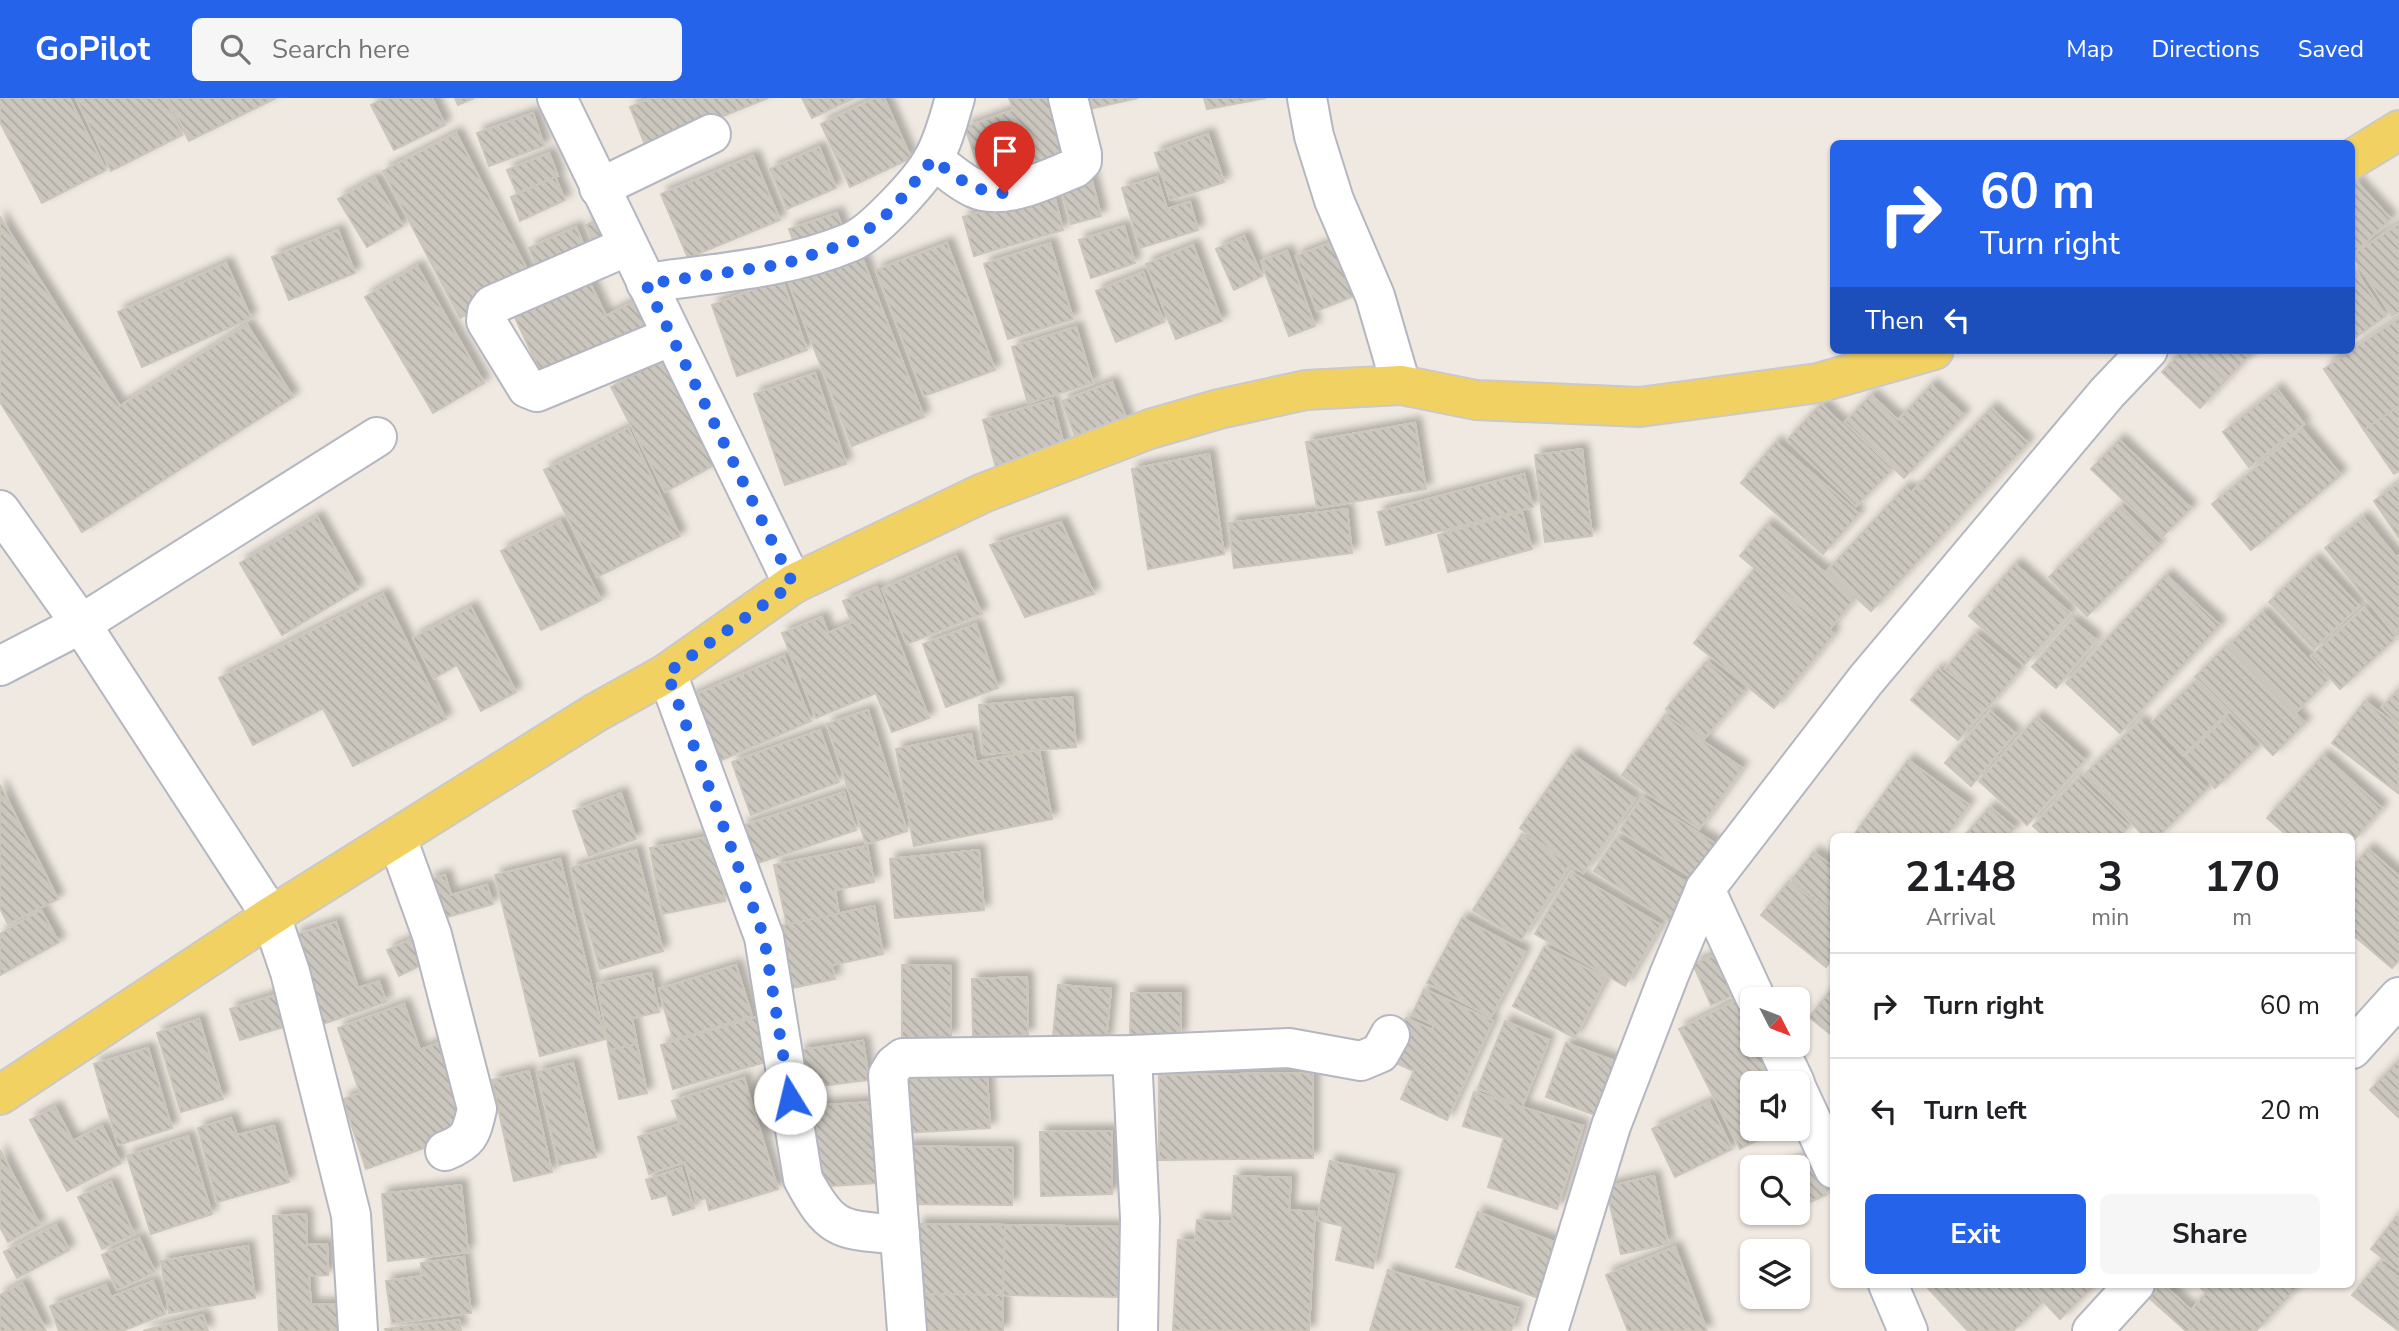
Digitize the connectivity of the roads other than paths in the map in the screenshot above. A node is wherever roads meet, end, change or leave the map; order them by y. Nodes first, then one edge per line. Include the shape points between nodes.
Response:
1 (556, 98) edge
2 (955, 98) edge
3 (1068, 98) edge
4 (1307, 98) edge
5 (2399, 130) edge
6 (711, 134) dead end
7 (2355, 157) edge
8 (933, 159) junction
9 (599, 188) junction
10 (628, 246) junction
11 (646, 284) junction
12 (672, 336) junction
13 (1920, 354) edge
14 (2144, 354) edge
15 (1401, 385) junction
16 (377, 437) dead end
17 (0, 510) edge
18 (793, 584) junction
19 (81, 625) junction
20 (0, 666) edge
21 (667, 673) junction
22 (397, 838) junction
23 (1705, 889) junction
24 (271, 916) junction
25 (1750, 987) edge
26 (2399, 997) edge
27 (1390, 1035) dead end
28 (2355, 1046) edge
29 (1132, 1055) junction
30 (0, 1094) edge
31 (1810, 1117) edge
32 (445, 1151) dead end
33 (1830, 1160) edge
34 (900, 1236) junction
35 (1890, 1288) edge
36 (2131, 1288) edge
37 (358, 1331) edge
38 (907, 1331) edge
39 (1138, 1331) edge
40 (1548, 1331) edge
41 (1908, 1331) edge
42 (2092, 1331) edge

1 - 9 street
2 - 8 street
3 - 8 street via 1082,154 1075,168 1005,193 991,193 974,189
4 - 15 street via 1334,200 1375,296
5 - 7 main road
6 - 9 street
8 - 11 street via 893,209 854,241 784,264
9 - 10 street
10 - 11 street
10 - 12 street via 492,305 486,321 527,388 537,392
11 - 12 street
12 - 18 street
13 - 15 main road via 1818,383 1640,407 1476,400
14 - 23 street via 2106,393 1865,681
15 - 18 main road via 1306,390 1150,429 983,493
16 - 19 street
17 - 19 street
18 - 21 main road
19 - 20 street
19 - 24 street
21 - 22 main road
21 - 34 street via 764,937 803,1179 814,1201 836,1226
22 - 24 main road
22 - 32 street via 432,935 477,1109 470,1135
23 - 25 street
23 - 40 street via 1611,1126
24 - 30 main road
24 - 37 street via 290,972 351,1214
26 - 28 street
27 - 29 street via 1380,1053 1361,1061 1289,1048
29 - 34 street via 904,1058 894,1065 888,1075
29 - 39 street via 1140,1219
31 - 33 street
34 - 38 street
35 - 41 street
36 - 42 street

